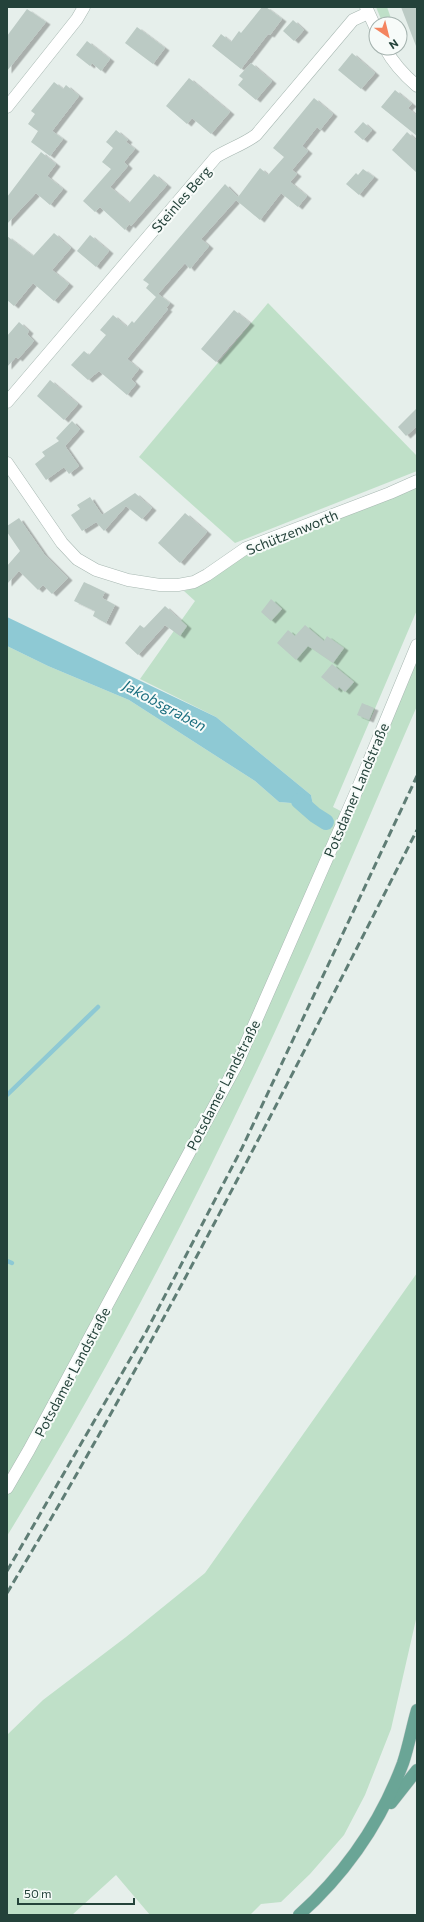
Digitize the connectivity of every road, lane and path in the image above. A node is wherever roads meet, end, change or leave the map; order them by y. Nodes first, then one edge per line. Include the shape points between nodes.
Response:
1 (84, 7) edge
2 (367, 10) edge
3 (389, 56) edge
4 (417, 86) edge
5 (7, 108) edge
6 (7, 402) edge
7 (7, 463) edge
8 (417, 481) edge
9 (417, 645) edge
10 (7, 1488) edge
11 (417, 1710) edge
12 (417, 1770) edge
13 (376, 1821) junction
14 (298, 1915) edge

1 - 5 street
2 - 6 street, Steinles Berg via 353,20 256,135 216,157
3 - 4 street
7 - 8 street, Schützenworth via 62,543 77,559 96,570 128,580 160,585 194,582 246,548
9 - 10 street, Potsdamer Landstraße via 357,790 237,1064
11 - 13 main road via 403,1762
12 - 13 main road
13 - 14 main road via 358,1851 339,1874

